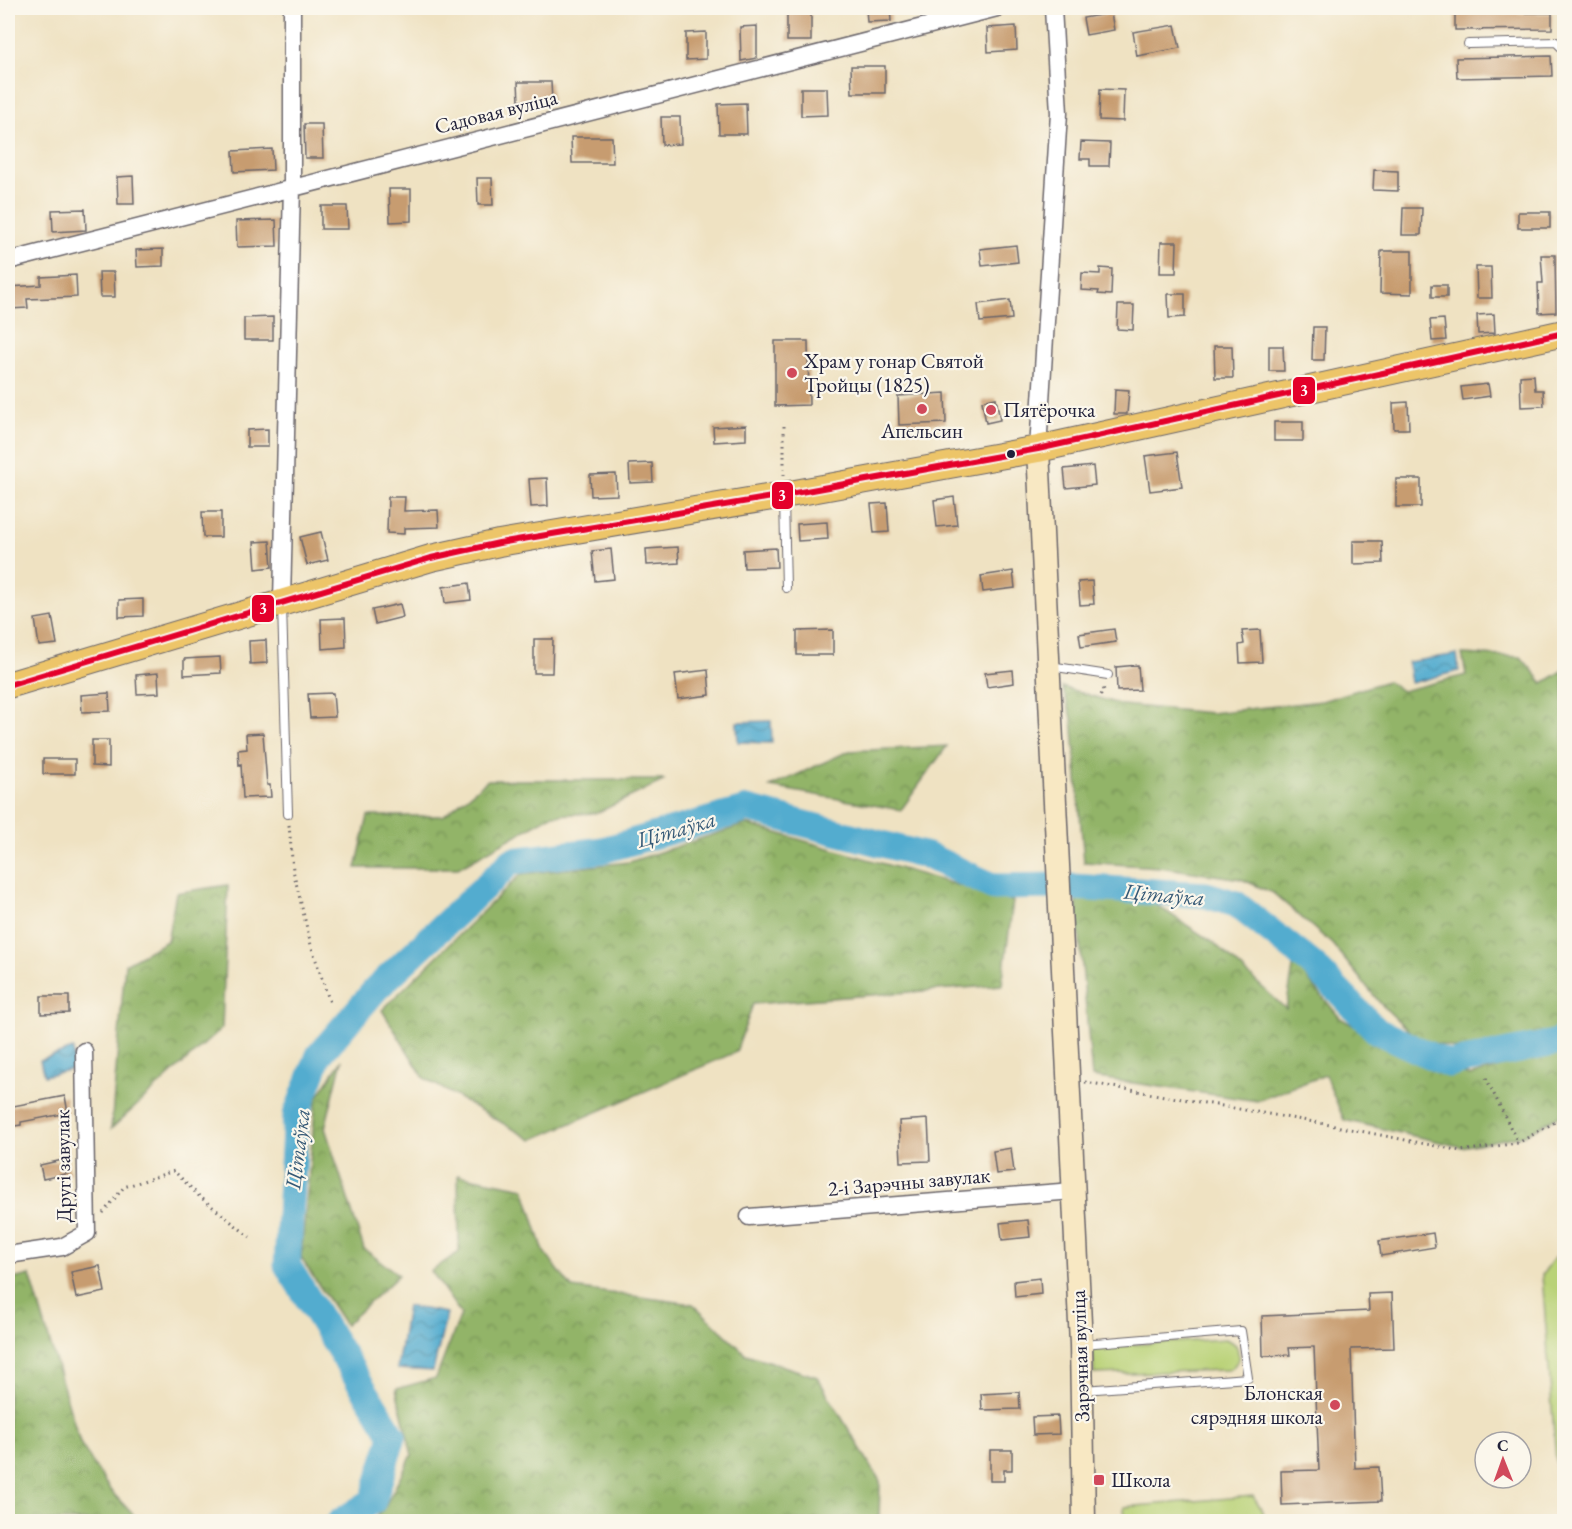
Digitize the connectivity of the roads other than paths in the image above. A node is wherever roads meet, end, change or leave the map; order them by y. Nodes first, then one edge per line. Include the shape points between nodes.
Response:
1 (291, 8) edge
2 (997, 8) edge
3 (1053, 8) edge
4 (1468, 44) dead end
5 (1564, 50) edge
6 (292, 187) junction
7 (8, 261) edge
8 (1564, 333) edge
9 (1038, 449) junction
10 (784, 495) junction
11 (786, 588) dead end
12 (282, 601) junction
13 (1050, 671) junction
14 (1108, 675) dead end
15 (8, 685) edge
16 (288, 814) road end
17 (84, 1051) dead end
18 (1073, 1191) junction
19 (749, 1217) dead end
20 (8, 1255) edge
21 (1081, 1344) junction
22 (1082, 1390) junction
23 (1084, 1521) edge

1 - 6 street
2 - 6 street, Садовая вуліца
3 - 9 street via 1059,113
4 - 5 lane via 1556,42
6 - 7 street, Садовая вуліца
6 - 12 street
8 - 9 main road
9 - 10 main road
9 - 13 main road, Зарэчная вуліца
10 - 11 lane
10 - 12 main road via 499,543 431,558
12 - 15 main road
12 - 16 lane
13 - 14 lane
13 - 18 main road, Зарэчная вуліца
17 - 20 street, Другі завулак via 87,1233 62,1247
18 - 19 street, 2-і Зарэчны завулак
18 - 21 main road, Зарэчная вуліца
21 - 22 main road, Зарэчная вуліца
21 - 22 lane via 1241,1331 1248,1378
22 - 23 main road, Зарэчная вуліца

